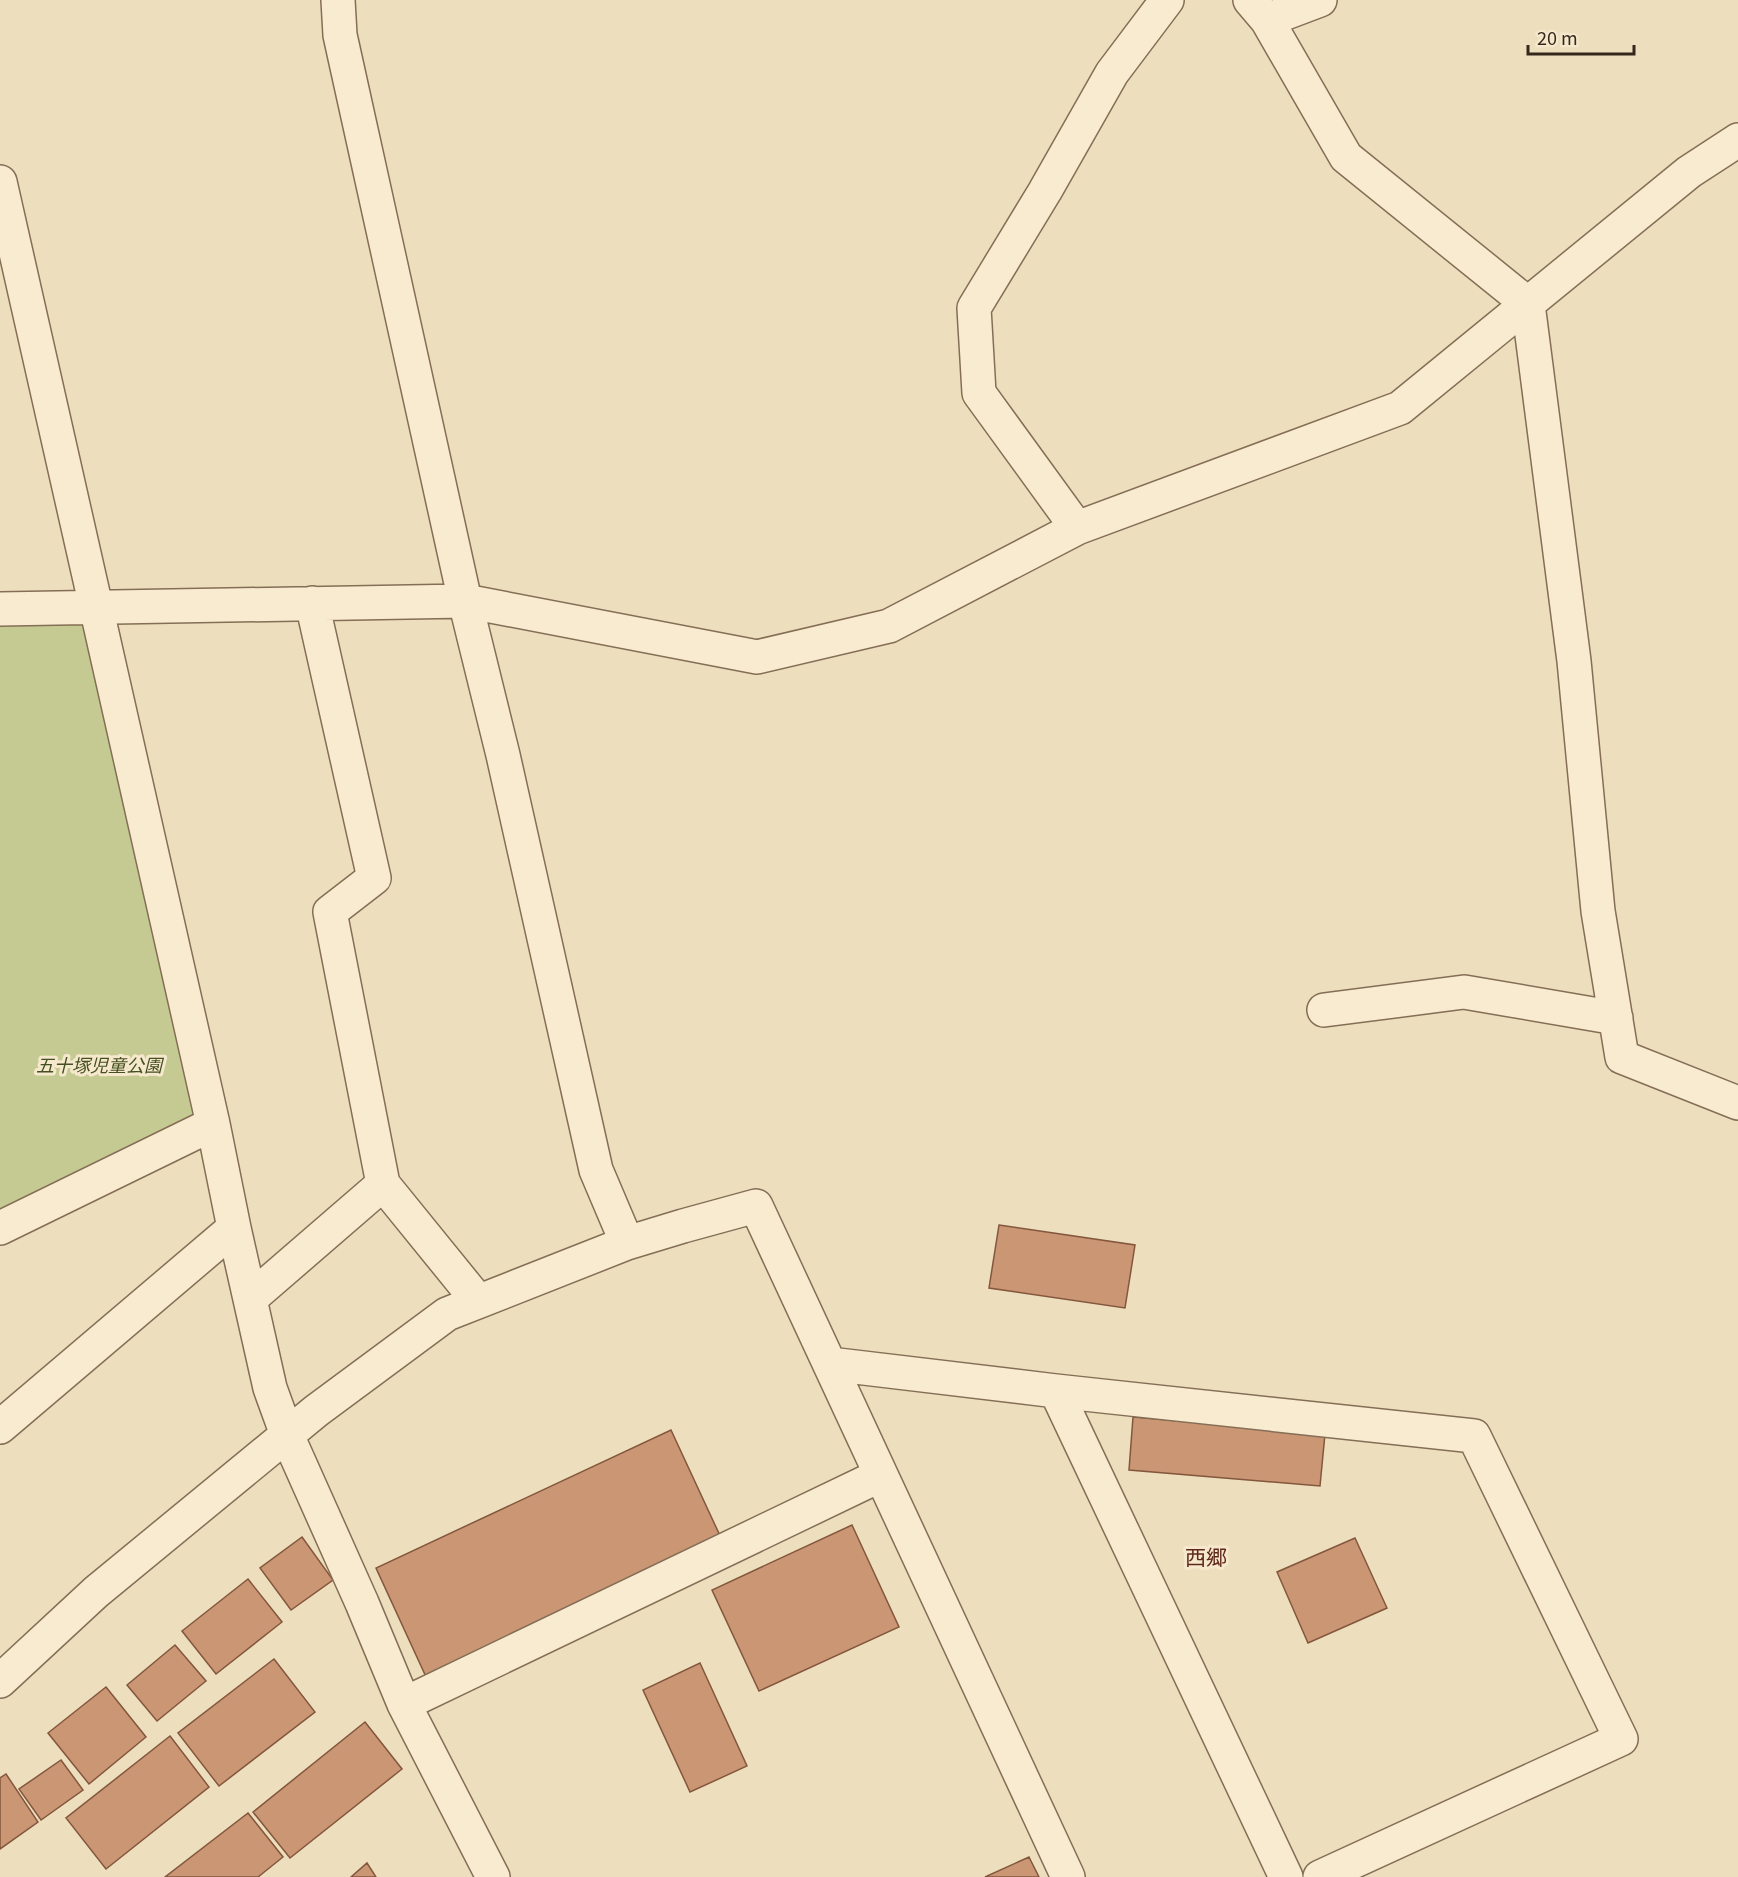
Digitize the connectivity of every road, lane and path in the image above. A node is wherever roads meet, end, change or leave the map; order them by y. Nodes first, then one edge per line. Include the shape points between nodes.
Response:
1 (338, 0) edge
2 (1167, 0) edge
3 (1320, 0) edge
4 (1259, 10) edge
5 (1738, 140) edge
6 (0, 182) edge
7 (6, 237) edge
8 (1528, 304) junction
9 (1077, 528) junction
10 (465, 601) junction
11 (312, 603) junction
12 (97, 607) junction
13 (0, 609) edge
14 (1324, 1010) dead end
15 (1616, 1018) junction
16 (1738, 1103) edge
17 (213, 1124) junction
18 (383, 1184) junction
19 (0, 1228) edge
20 (234, 1228) junction
21 (627, 1243) junction
22 (250, 1299) junction
23 (478, 1301) junction
24 (830, 1364) junction
25 (1056, 1391) junction
26 (0, 1427) edge
27 (287, 1435) junction
28 (881, 1475) junction
29 (0, 1681) edge
30 (404, 1704) junction
31 (493, 1877) edge
32 (1068, 1877) edge
33 (1286, 1877) edge
34 (1320, 1877) edge

1 - 10 street via 340,35
2 - 9 street via 1112,73 974,308 979,393
3 - 4 street
4 - 8 street via 1346,157
5 - 8 street via 1689,172
6 - 7 street
7 - 12 street
8 - 9 street via 1400,408
8 - 15 street via 1574,661 1598,911
9 - 10 street via 889,626 757,657
10 - 11 street
10 - 21 street via 596,1170
11 - 12 street
11 - 18 street via 374,878 330,912
12 - 13 street
12 - 17 street
14 - 15 street via 1464,993
15 - 16 street via 1622,1057
17 - 19 street
17 - 20 street
18 - 22 street
18 - 23 street
20 - 22 street
20 - 26 street
21 - 23 street
21 - 24 street via 756,1206
22 - 27 street via 270,1388
23 - 27 street via 447,1314
24 - 25 street
24 - 28 street
25 - 33 street
25 - 34 street via 1474,1436 1621,1739
27 - 29 street via 96,1592
27 - 30 street
28 - 30 street
28 - 32 street
30 - 31 street

